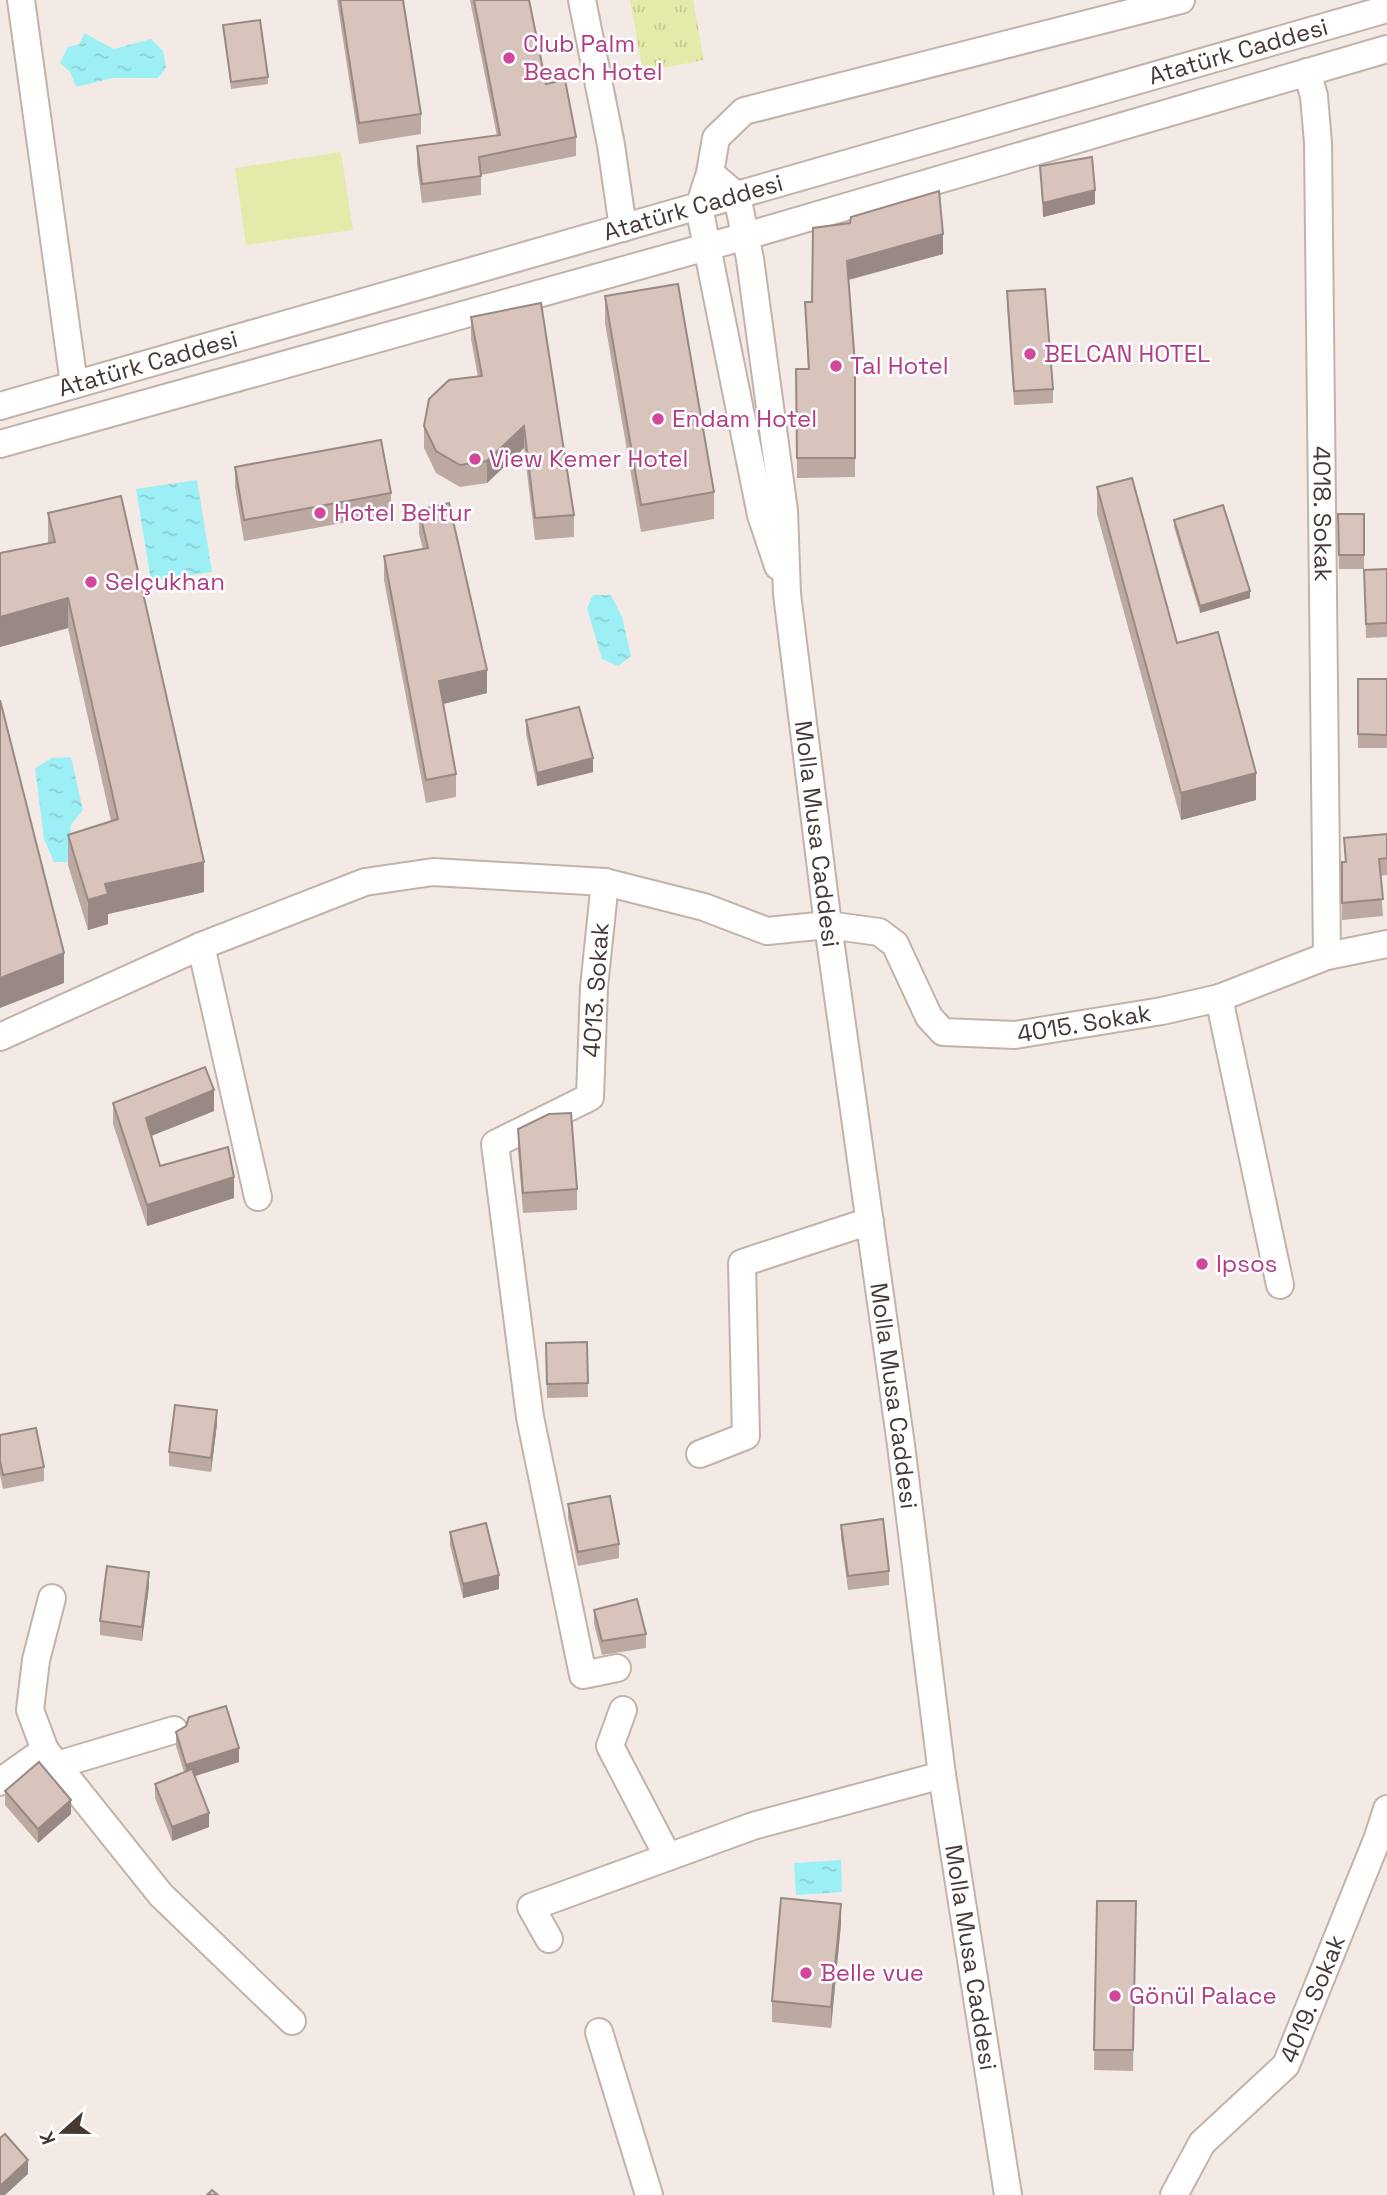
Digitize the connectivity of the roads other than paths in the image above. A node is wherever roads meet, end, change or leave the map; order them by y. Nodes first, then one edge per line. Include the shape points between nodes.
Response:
1 (22, 0) edge
2 (582, 0) edge
3 (1181, 0) edge
4 (1387, 9) edge
5 (1387, 49) edge
6 (1307, 72) junction
7 (710, 173) junction
8 (737, 196) junction
9 (699, 207) junction
10 (623, 228) junction
11 (746, 236) junction
12 (708, 245) junction
13 (74, 384) junction
14 (0, 406) edge
15 (0, 444) edge
16 (787, 594) junction
17 (604, 882) junction
18 (828, 925) junction
19 (1387, 944) edge
20 (201, 946) junction
21 (1327, 956) junction
22 (1219, 998) junction
23 (0, 1038) edge
24 (258, 1197) dead end
25 (870, 1222) junction
26 (1280, 1285) dead end
27 (700, 1454) dead end
28 (52, 1598) dead end
29 (617, 1668) dead end
30 (623, 1710) dead end
31 (174, 1730) edge
32 (51, 1758) junction
33 (942, 1775) junction
34 (0, 1783) edge
35 (1387, 1809) edge
36 (668, 1857) junction
37 (549, 1940) dead end
38 (292, 2021) dead end
39 (599, 2032) dead end
40 (649, 2195) edge
41 (1008, 2195) edge
42 (1174, 2195) edge

1 - 13 street
2 - 10 street
3 - 7 street via 744,111 716,138
4 - 8 street, Atatürk Caddesi
5 - 6 street, Atatürk Caddesi
6 - 11 street, Atatürk Caddesi
6 - 21 street, 4018. Sokak via 1318,144
7 - 8 street
7 - 9 street
8 - 9 street, Atatürk Caddesi
8 - 11 street
9 - 10 street, Atatürk Caddesi
9 - 12 street
10 - 13 street, Atatürk Caddesi
11 - 12 street, Atatürk Caddesi
11 - 16 street via 784,511
12 - 15 street, Atatürk Caddesi
12 - 16 street via 761,515
13 - 14 street, Atatürk Caddesi
16 - 18 street, Molla Musa Caddesi
17 - 18 street via 704,907 767,930
17 - 20 street via 433,872 365,882
17 - 29 street, 4013. Sokak via 590,1097 495,1144 530,1417 583,1675
18 - 22 street, 4015. Sokak via 879,932 895,944 929,1017 943,1032 1015,1035
18 - 25 street, Molla Musa Caddesi
19 - 21 street, 4015. Sokak
20 - 23 street
20 - 24 street
21 - 22 street, 4015. Sokak
22 - 26 street
25 - 27 street via 742,1262 746,1436
25 - 33 street, Molla Musa Caddesi
28 - 32 street via 36,1660 30,1710
30 - 36 street via 610,1746
31 - 32 street
32 - 34 street
32 - 38 street via 161,1895
33 - 36 street via 753,1826
33 - 41 street, Molla Musa Caddesi
35 - 42 street, 4019. Sokak via 1286,2065 1202,2143
36 - 37 street via 531,1907
39 - 40 street

